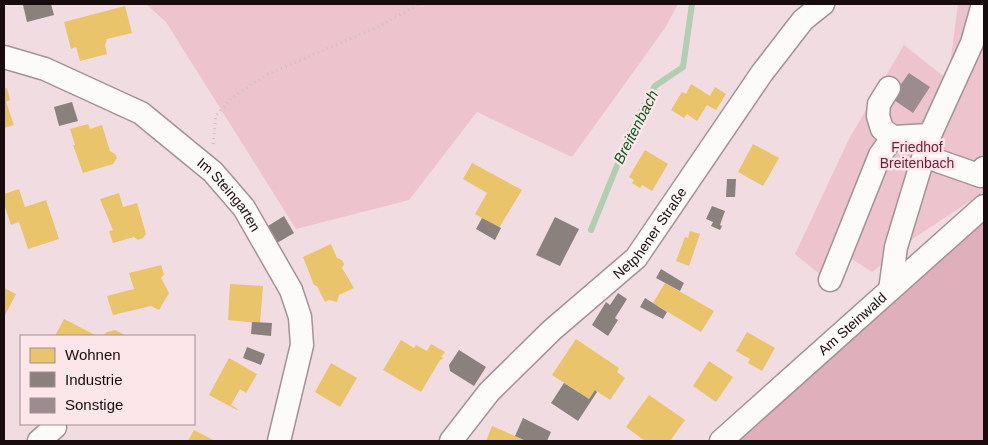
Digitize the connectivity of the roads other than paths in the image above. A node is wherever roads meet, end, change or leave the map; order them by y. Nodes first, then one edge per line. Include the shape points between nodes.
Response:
1 (823, 4) edge
2 (983, 4) edge
3 (806, 12) edge
4 (4, 57) edge
5 (889, 88) dead end
6 (930, 135) junction
7 (893, 136) junction
8 (924, 156) junction
9 (984, 168) edge
10 (984, 206) edge
11 (830, 280) dead end
12 (890, 290) junction
13 (279, 441) edge
14 (451, 441) edge
15 (721, 441) edge

1 - 3 street, Netphener Straße
2 - 6 street via 972,43
3 - 14 street, Netphener Straße via 636,258 552,330 489,392
4 - 13 street, Im Steingarten via 45,69 141,113 213,172 244,208 291,290 300,317 302,346
5 - 7 street via 879,104 878,116 882,129
6 - 7 street
6 - 8 street
7 - 11 street via 880,155
8 - 9 street via 981,176
8 - 12 street via 896,247
10 - 12 street, Am Steinwald
12 - 15 street, Am Steinwald

